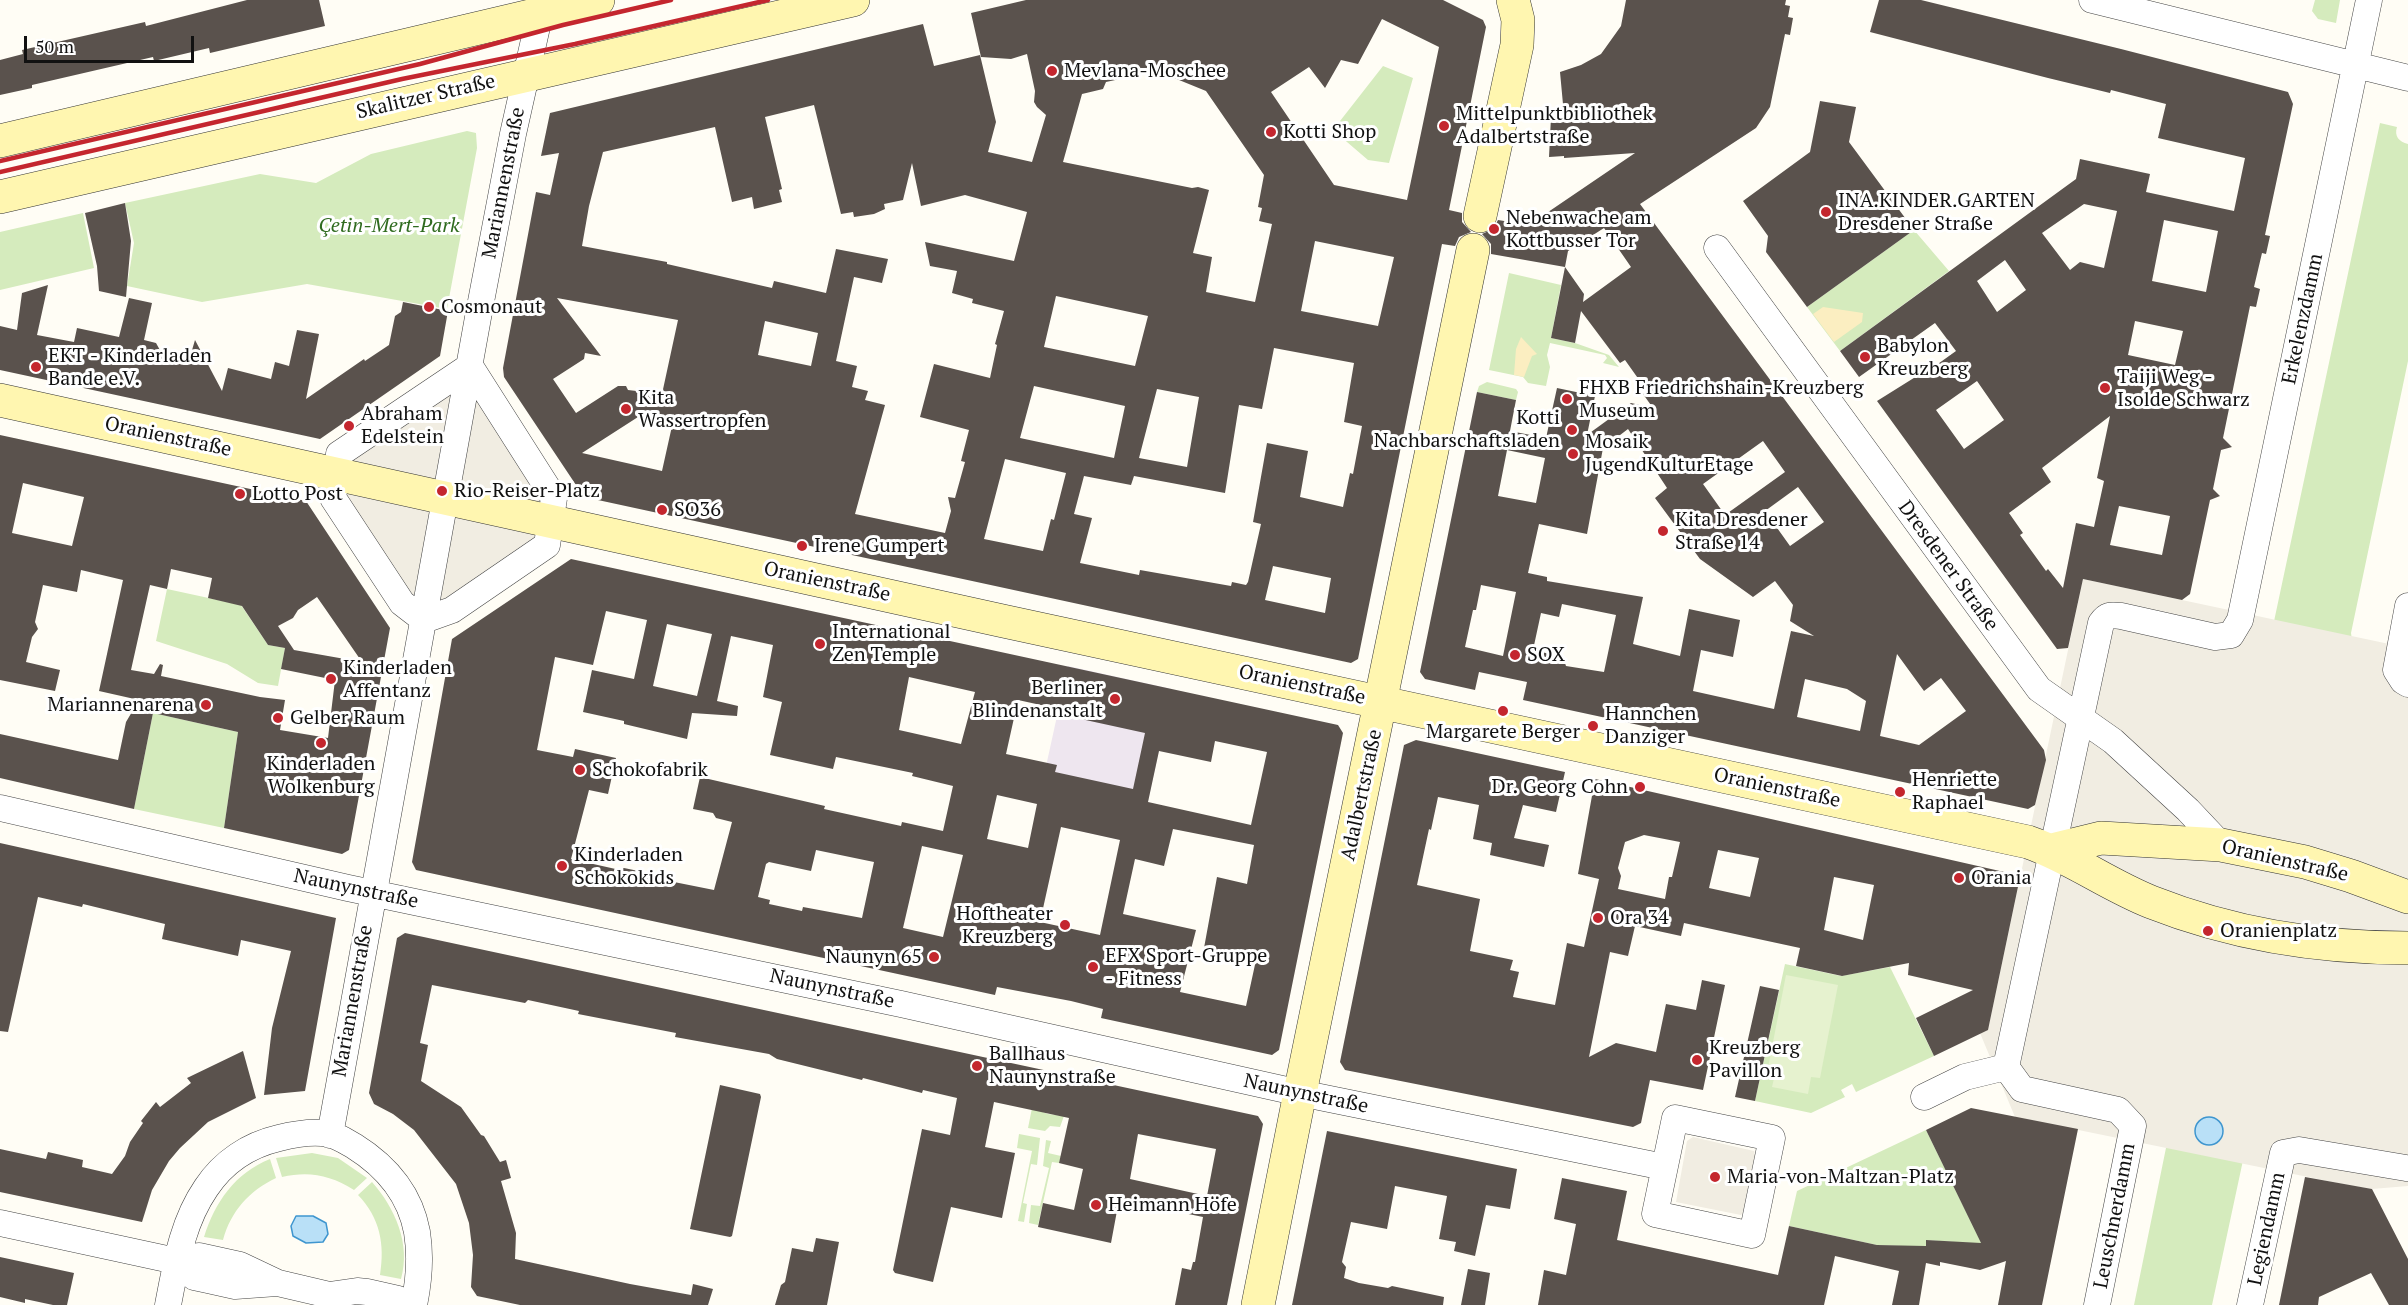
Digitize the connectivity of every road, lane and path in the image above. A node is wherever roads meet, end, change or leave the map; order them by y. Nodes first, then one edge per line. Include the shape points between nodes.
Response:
1 (598, 0) edge
2 (853, 0) edge
3 (1514, 0) edge
4 (2092, 0) edge
5 (2369, 0) edge
6 (541, 7) edge
7 (2356, 65) junction
8 (526, 74) junction
9 (2408, 78) edge
10 (0, 141) edge
11 (0, 197) edge
12 (1480, 216) dead end
13 (1717, 248) dead end
14 (1473, 250) dead end
15 (470, 366) junction
16 (0, 400) edge
17 (336, 474) junction
18 (446, 499) junction
19 (551, 521) junction
20 (2408, 606) edge
21 (424, 620) junction
22 (2402, 677) edge
23 (1381, 702) junction
24 (2082, 719) junction
25 (0, 808) edge
26 (2221, 845) junction
27 (2052, 850) junction
28 (373, 893) junction
29 (2408, 897) edge
30 (2408, 948) edge
31 (2006, 1067) junction
32 (1299, 1093) junction
33 (1923, 1097) dead end
34 (330, 1135) junction
35 (1664, 1167) junction
36 (2407, 1167) edge
37 (0, 1223) edge
38 (176, 1261) junction
39 (336, 1300) edge
40 (168, 1305) edge
41 (404, 1305) edge
42 (414, 1305) edge
43 (1258, 1305) edge
44 (2097, 1305) edge
45 (2250, 1305) edge

1 - 6 street
2 - 8 street, Skalitzer Straße
3 - 12 street via 1517,45
4 - 7 street
5 - 7 street, Erkelenzdamm
6 - 8 street, Mariannenstraße
6 - 10 street
7 - 9 street
7 - 24 street, Erkelenzdamm via 2240,620 2231,635 2215,636 2121,616 2105,617
8 - 11 street, Skalitzer Straße
8 - 15 street, Mariannenstraße
13 - 24 street, Dresdener Straße via 2039,689
14 - 23 street, Adalbertstraße
15 - 17 street via 339,454
15 - 18 street
15 - 19 street via 554,498
16 - 17 street, Oranienstraße
17 - 18 street
17 - 21 street via 333,498 402,603
18 - 19 street
18 - 21 street
19 - 21 street via 547,545 448,612
19 - 23 street, Oranienstraße
20 - 22 street
21 - 28 street, Mariannenstraße
23 - 27 street, Oranienstraße
23 - 32 street, Adalbertstraße
24 - 26 street, Dresdener Straße via 2113,741
24 - 27 street
25 - 28 street, Naunynstraße
26 - 27 street, Oranienstraße via 2101,838
26 - 29 street, Oranienstraße via 2305,862
27 - 30 street, Oranienstraße via 2110,884 2206,920 2319,943
27 - 31 street
28 - 32 street, Naunynstraße
28 - 34 street, Mariannenstraße
31 - 33 street via 1965,1077
31 - 44 street, Leuschnerdamm via 2022,1089 2118,1110 2133,1126
32 - 35 street, Naunynstraße
32 - 43 street, Adalbertstraße
34 - 38 street via 307,1133 267,1141 229,1161 196,1203
34 - 42 street via 368,1155 405,1197 419,1252
35 - 35 street via 1655,1214 1752,1235 1772,1138 1675,1118
36 - 45 street, Legiendamm via 2299,1150 2283,1153
37 - 38 street
38 - 39 street via 199,1256 240,1265 278,1283
38 - 40 street
39 - 41 street via 357,1291 398,1299

